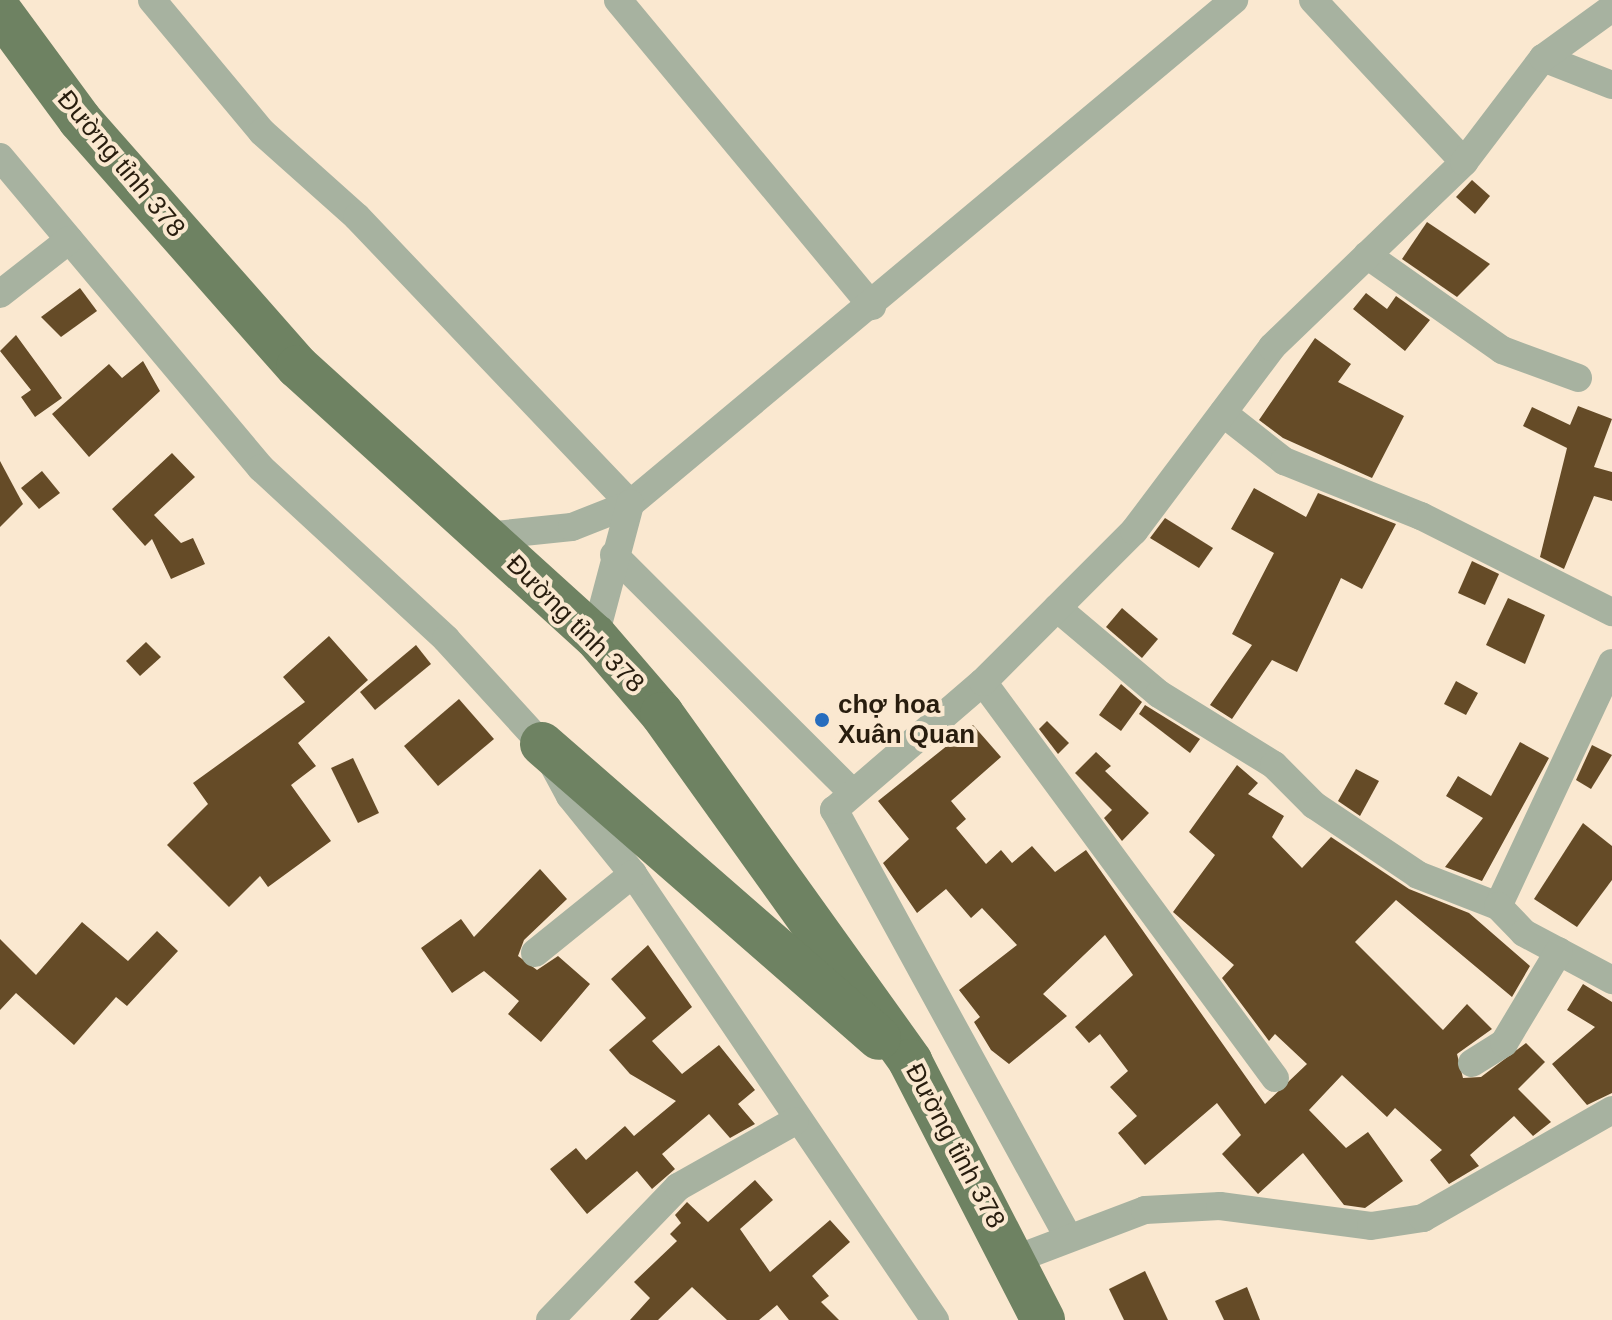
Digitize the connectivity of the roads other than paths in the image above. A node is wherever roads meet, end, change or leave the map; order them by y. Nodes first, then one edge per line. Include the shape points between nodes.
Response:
1 (152, 0) edge
2 (618, 0) edge
3 (1234, 0) edge
4 (1313, 0) edge
5 (1612, 8) edge
6 (0, 11) edge
7 (1543, 58) junction
8 (1612, 85) edge
9 (0, 157) edge
10 (1464, 162) junction
11 (69, 240) junction
12 (1367, 255) junction
13 (0, 294) edge
14 (872, 306) junction
15 (1578, 378) dead end
16 (1223, 413) junction
17 (630, 504) junction
18 (486, 536) junction
19 (614, 555) junction
20 (1057, 608) junction
21 (1612, 612) edge
22 (595, 636) junction
23 (1612, 663) edge
24 (983, 682) junction
25 (542, 744) junction
26 (853, 793) junction
27 (633, 874) junction
28 (1498, 906) junction
29 (1559, 951) junction
30 (535, 953) dead end
31 (1608, 969) edge
32 (910, 1061) junction
33 (1472, 1063) dead end
34 (1275, 1078) dead end
35 (1612, 1110) edge
36 (795, 1121) junction
37 (1067, 1235) junction
38 (1016, 1259) junction
39 (550, 1320) edge
40 (935, 1320) edge
41 (1043, 1320) edge

1 - 17 street via 262,132 357,217
2 - 14 street
3 - 14 street
4 - 10 street
5 - 7 street
6 - 18 main road, Đường tỉnh 378 via 80,120 298,367
7 - 8 street
7 - 10 street
9 - 11 street
10 - 12 street
11 - 13 street
11 - 25 street via 261,468 446,639
12 - 15 street via 1502,350
12 - 16 street via 1272,347
14 - 17 street
16 - 20 street via 1134,531
16 - 21 street via 1284,461 1421,516
17 - 18 street via 572,527
17 - 19 street
18 - 22 main road, Đường tỉnh 378
19 - 22 street
19 - 26 street
20 - 24 street
20 - 28 street via 1159,694 1274,765 1327,814 1418,875
22 - 32 main road, Đường tỉnh 378 via 706,772
23 - 28 street
24 - 26 street
24 - 34 street
25 - 27 street via 570,796
25 - 32 main road via 830,1003
26 - 37 street via 834,810
27 - 30 street
27 - 36 street
28 - 29 street via 1524,933
29 - 31 street
29 - 33 street via 1504,1043
32 - 38 main road, Đường tỉnh 378
35 - 37 street via 1423,1218 1371,1226 1205,1207 1145,1210
36 - 39 street via 678,1187
36 - 40 street
37 - 38 street
38 - 41 main road, Đường tỉnh 378

